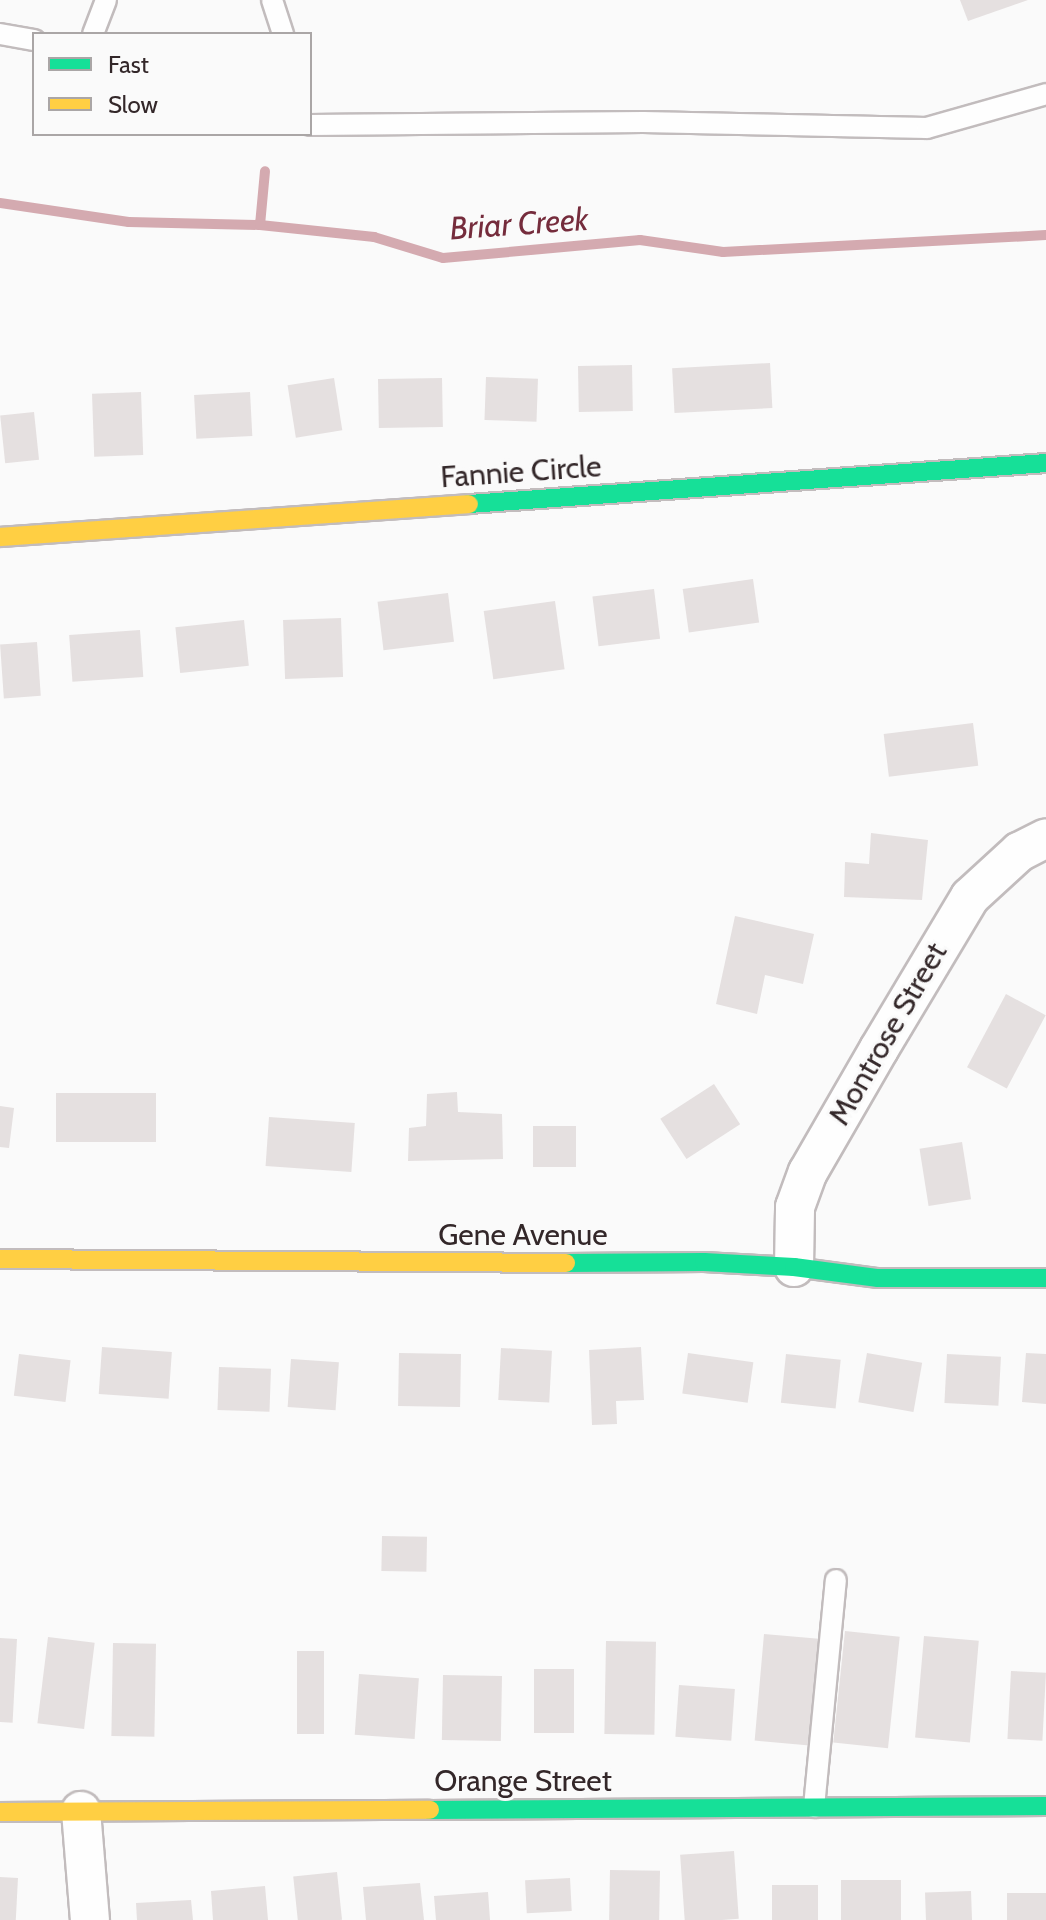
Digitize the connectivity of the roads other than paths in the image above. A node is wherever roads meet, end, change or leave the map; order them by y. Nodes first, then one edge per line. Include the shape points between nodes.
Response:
1 (106, 0) edge
2 (272, 0) edge
3 (94, 32) edge
4 (282, 32) edge
5 (0, 34) edge
6 (32, 40) edge
7 (1046, 94) edge
8 (312, 125) edge
9 (1046, 463) edge
10 (0, 537) edge
11 (1046, 838) edge
12 (0, 1259) edge
13 (794, 1267) junction
14 (1046, 1278) edge
15 (836, 1580) dead end
16 (1046, 1806) edge
17 (814, 1807) junction
18 (81, 1811) junction
19 (0, 1812) edge
20 (90, 1920) edge

1 - 3 lane
2 - 4 lane
5 - 6 lane
7 - 8 lane via 927,128 643,122
9 - 10 street, Fannie Circle
11 - 13 street, Montrose Street via 1019,852 970,897 879,1049 808,1172 795,1207
12 - 13 street, Gene Avenue via 704,1262
13 - 14 street, Gene Avenue via 878,1278
15 - 17 lane
16 - 17 street, Orange Street
17 - 18 street, Orange Street
18 - 19 street, Orange Street
18 - 20 street

